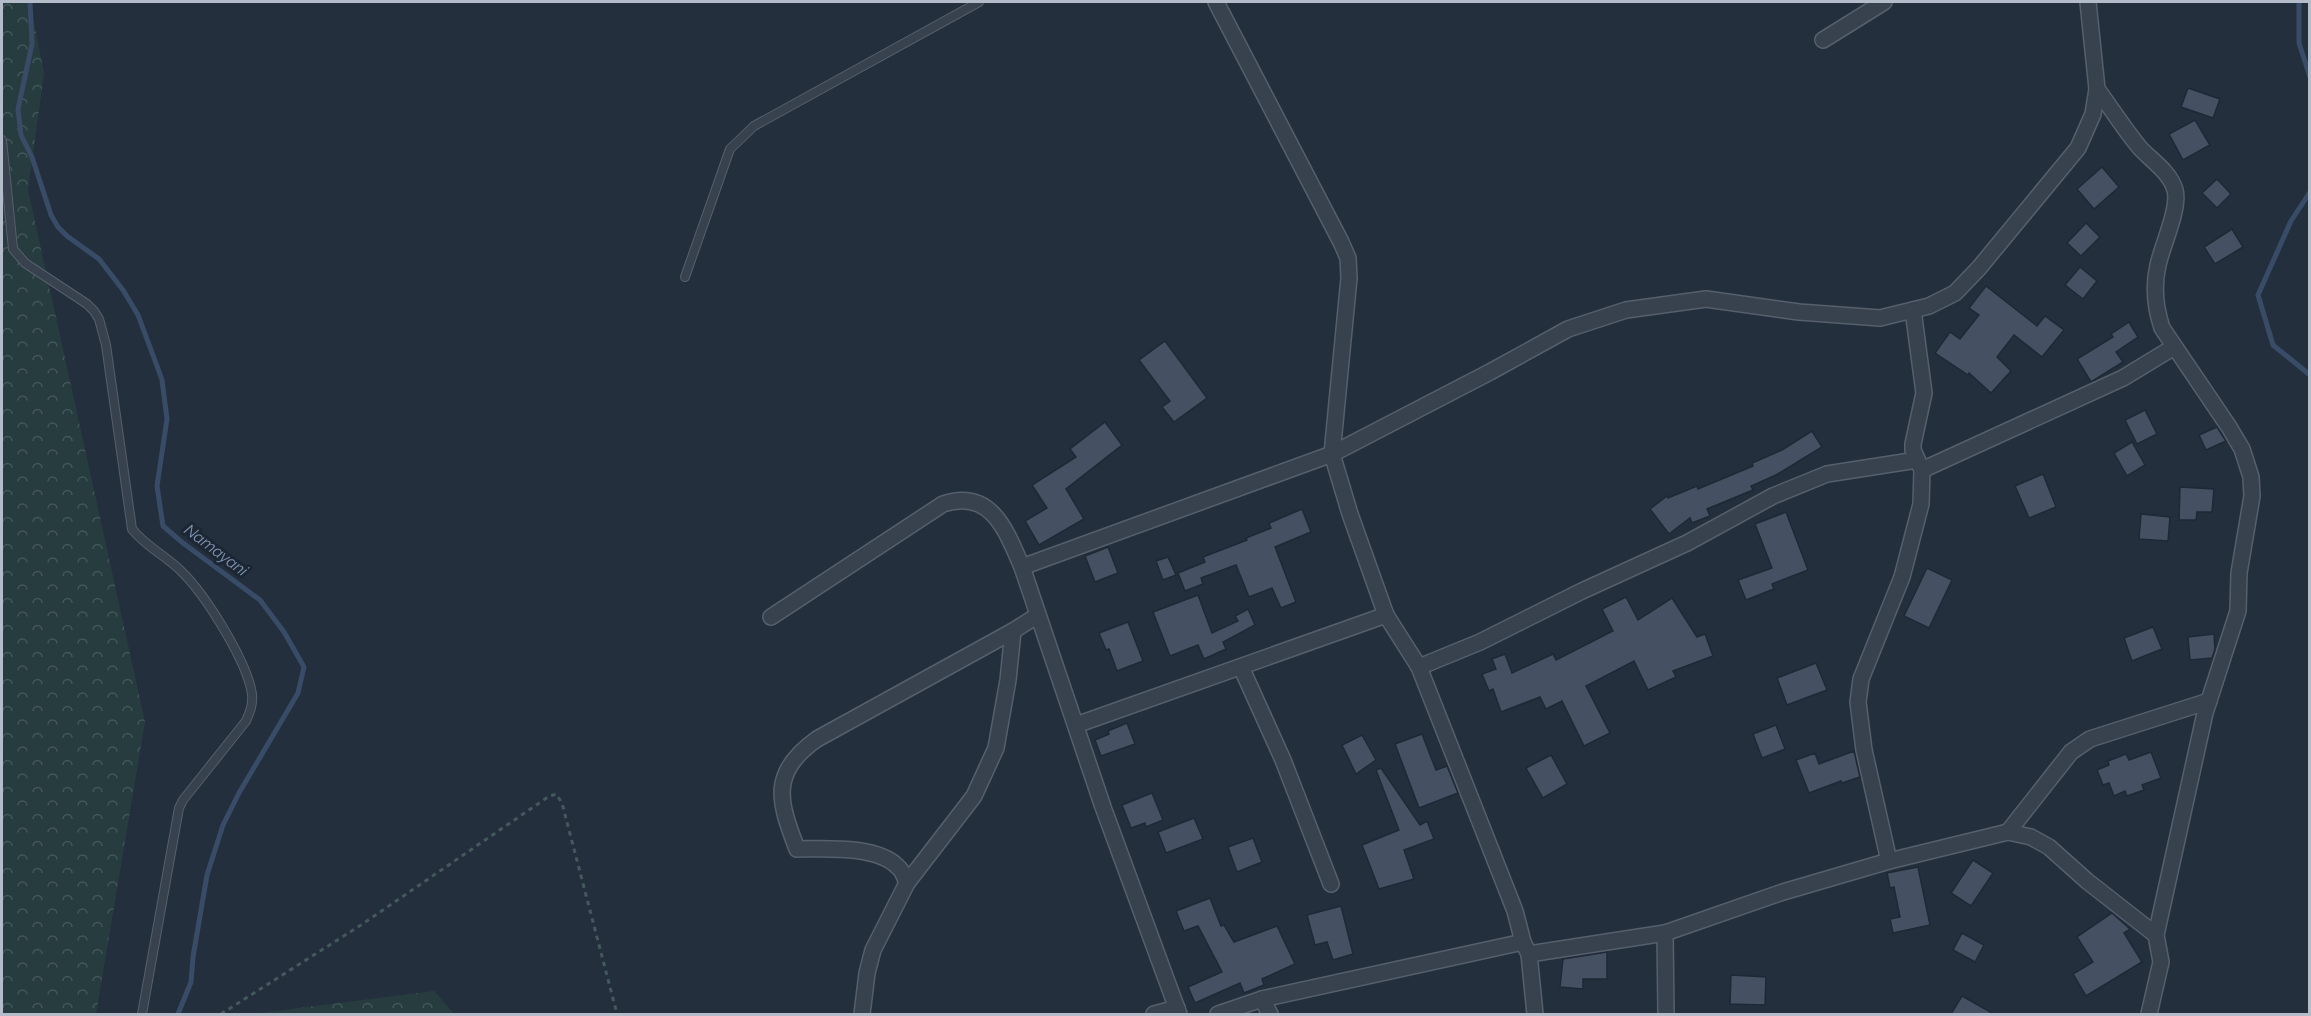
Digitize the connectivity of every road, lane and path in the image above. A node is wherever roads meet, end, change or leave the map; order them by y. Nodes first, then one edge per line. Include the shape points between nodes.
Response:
1 (979, 2) edge
2 (1216, 2) edge
3 (1884, 2) edge
4 (2088, 2) edge
5 (1823, 40) dead end
6 (2097, 89) junction
7 (2, 140) edge
8 (685, 277) dead end
9 (1912, 310) junction
10 (2174, 347) junction
11 (1332, 454) junction
12 (1919, 465) junction
13 (1022, 567) junction
14 (1038, 615) junction
15 (1386, 615) junction
16 (771, 617) dead end
17 (1013, 631) junction
18 (1241, 667) junction
19 (1419, 667) junction
20 (2209, 701) junction
21 (1076, 725) junction
22 (2008, 832) junction
23 (1889, 861) junction
24 (907, 883) junction
25 (1331, 884) dead end
26 (1665, 933) junction
27 (2156, 935) junction
28 (1526, 948) junction
29 (1262, 999) junction
30 (1178, 1011) edge
31 (142, 1014) edge
32 (221, 1014) edge
33 (617, 1014) edge
34 (862, 1014) edge
35 (1154, 1014) edge
36 (1218, 1014) edge
37 (1270, 1014) edge
38 (1535, 1014) edge
39 (1666, 1014) edge
40 (2149, 1014) edge

1 - 8 lane via 754,126 740,139 730,149
2 - 11 street via 1348,258
3 - 5 street
4 - 6 street
6 - 9 street via 2093,114 2078,148 2048,186 1955,293
6 - 10 street via 2175,190 2176,202 2157,266 2154,291 2162,328
7 - 31 lane via 13,249 25,263 87,304 99,319 132,529 191,581 212,609 240,660 252,692 246,721 179,808
9 - 11 street via 1880,318 1800,312 1706,298 1626,310 1568,329
9 - 12 street via 1924,393 1912,444
10 - 12 street via 2124,378
10 - 20 street via 2229,427 2252,477 2238,611
11 - 13 street
11 - 15 street
12 - 19 street via 1827,474 1773,496 1688,543 1480,642
12 - 23 street via 1921,504 1902,577 1861,679 1858,702 1864,750
13 - 14 street
13 - 16 street via 1009,536 986,507 966,500 955,501 943,504
14 - 17 street
14 - 21 street
15 - 18 street
15 - 19 street
17 - 24 street via 996,748 974,796
17 - 24 street via 817,739 803,749 785,778 781,805 797,849 878,854 898,866
18 - 21 street
18 - 25 street via 1283,760
19 - 28 street
20 - 22 street via 2090,739 2071,752
20 - 27 street
21 - 30 street
22 - 23 street
22 - 27 street via 2031,837 2049,847
23 - 26 street
24 - 34 street via 873,950
26 - 28 street
26 - 39 street
27 - 40 street via 2162,962
28 - 29 street
28 - 38 street
29 - 36 street
29 - 37 street
30 - 35 street
32 - 33 path via 362,925 556,794 562,803

